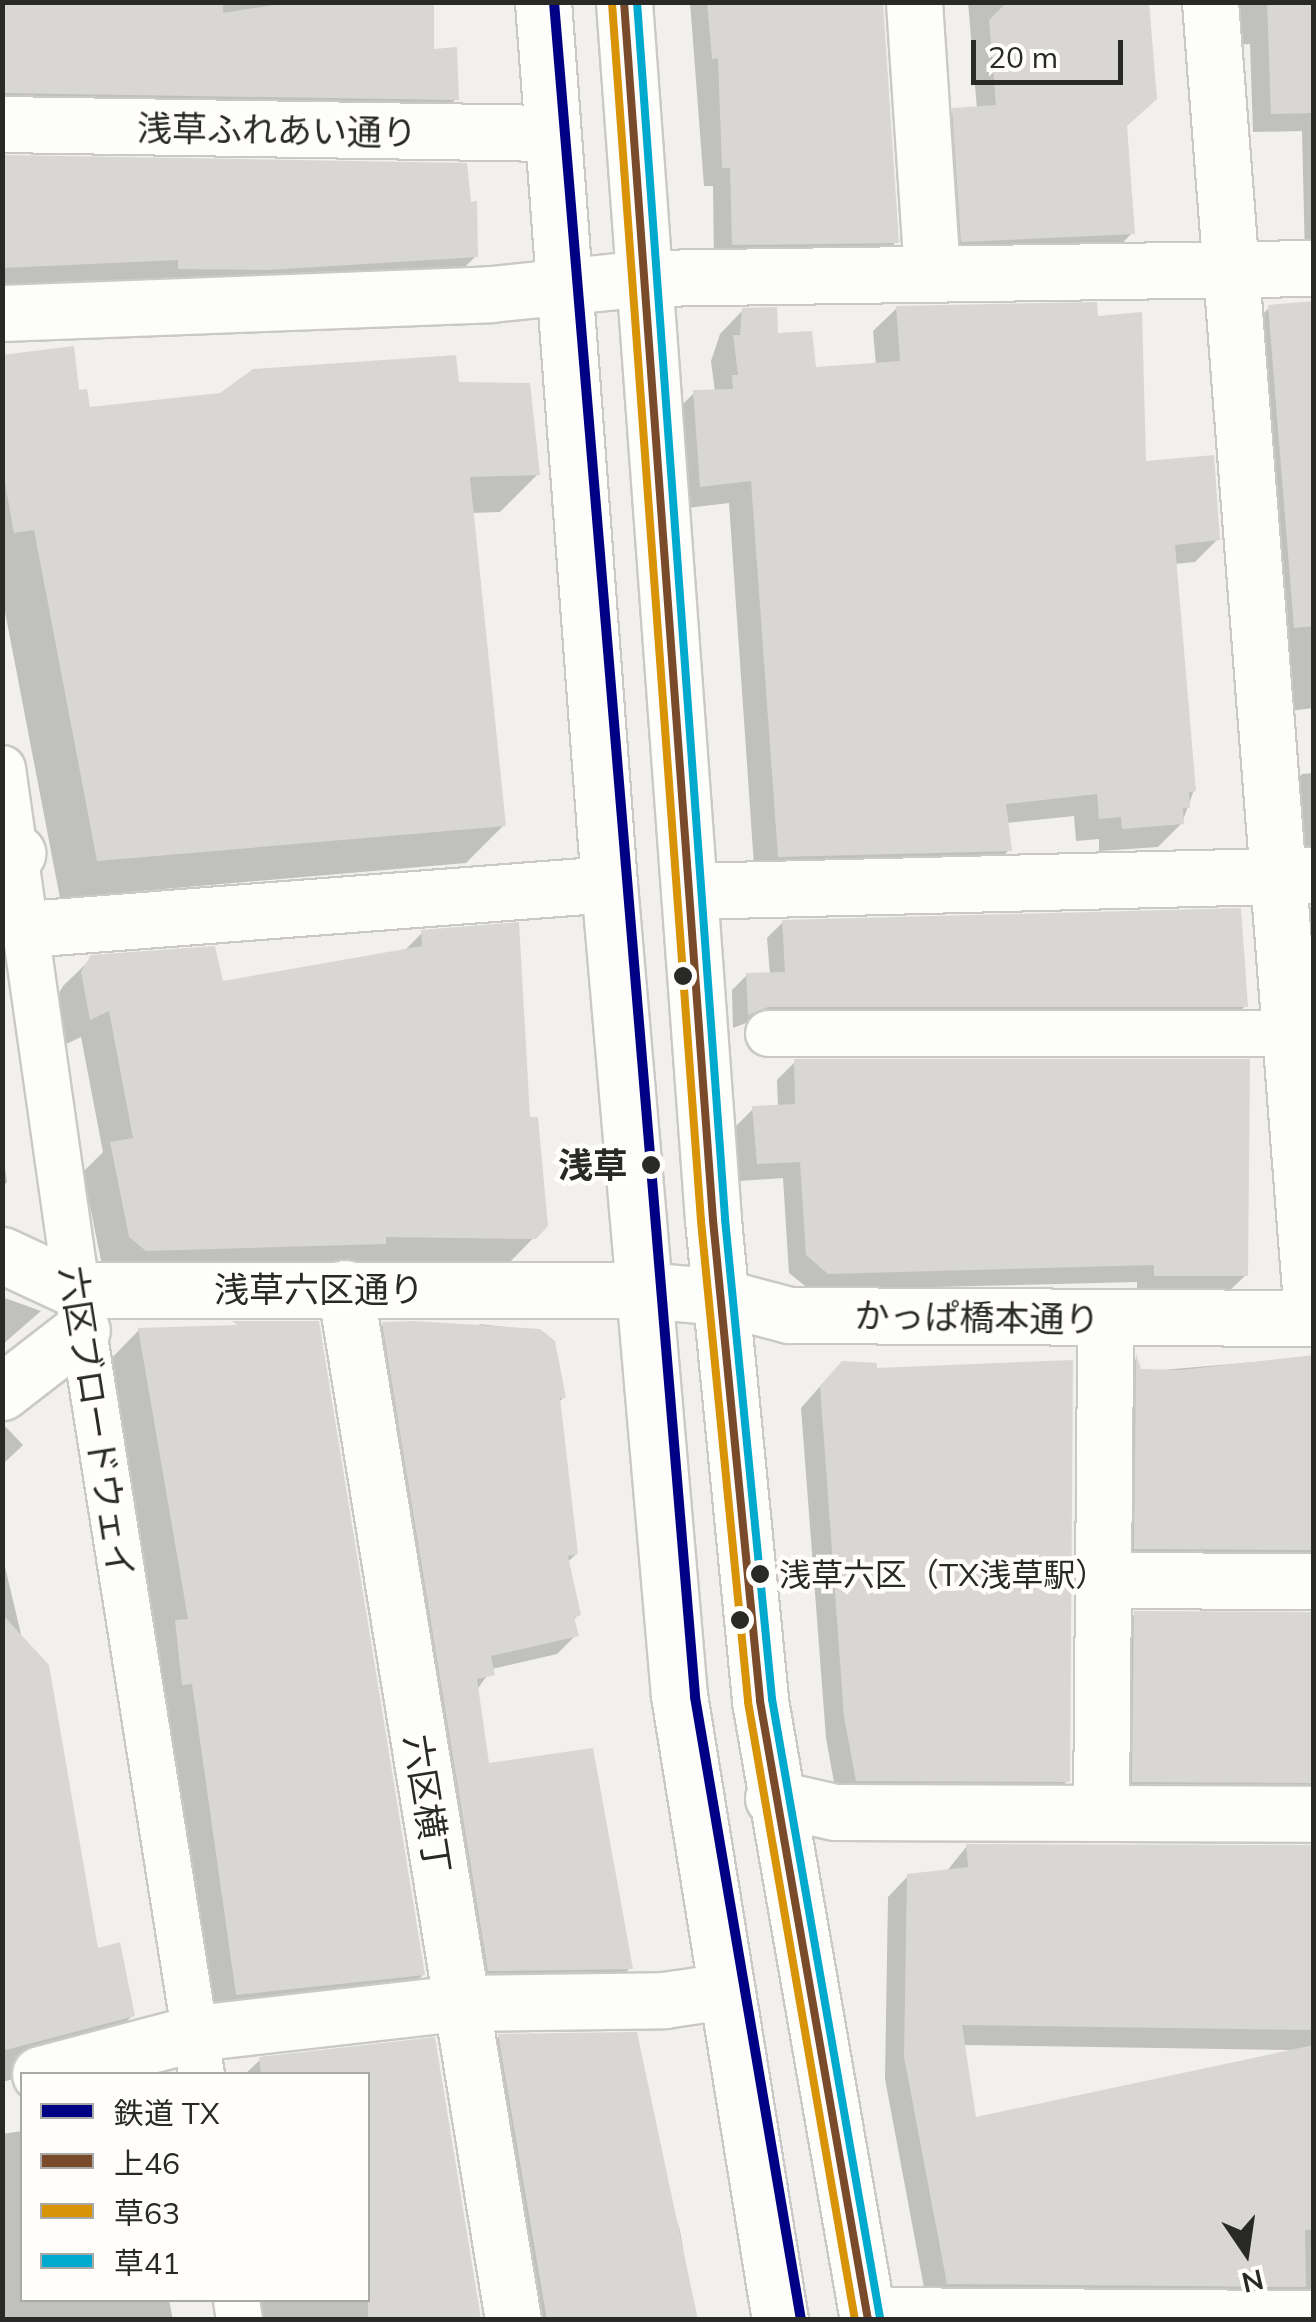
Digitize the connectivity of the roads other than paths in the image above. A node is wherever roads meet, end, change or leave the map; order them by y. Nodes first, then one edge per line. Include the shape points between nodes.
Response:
1 (542, 2) edge
2 (624, 2) edge
3 (914, 2) edge
4 (1210, 2) edge
5 (2, 124) edge
6 (552, 133) junction
7 (1314, 268) edge
8 (1233, 269) junction
9 (932, 273) junction
10 (647, 278) junction
11 (563, 288) junction
12 (2, 313) edge
13 (2, 768) edge
14 (10, 851) edge
15 (1294, 875) edge
16 (608, 884) junction
17 (689, 891) junction
18 (26, 929) junction
19 (768, 1033) dead end
20 (1287, 1033) junction
21 (2, 1255) edge
22 (345, 1288) junction
23 (644, 1290) junction
24 (722, 1296) junction
25 (80, 1310) junction
26 (1312, 1318) edge
27 (1104, 1319) junction
28 (2, 1392) edge
29 (1104, 1580) junction
30 (1314, 1581) edge
31 (773, 1798) junction
32 (1101, 1811) junction
33 (1314, 1814) edge
34 (724, 1991) junction
35 (460, 2002) junction
36 (198, 2054) edge
37 (56, 2072) edge
38 (868, 2317) edge
39 (1314, 2318) edge
40 (514, 2320) edge
41 (780, 2320) edge

1 - 6 street
2 - 10 street
3 - 9 street
4 - 8 street
5 - 6 street, 浅草ふれあい通り
6 - 11 street
7 - 8 street
8 - 9 street
8 - 15 street
9 - 10 street
10 - 11 street
10 - 17 street
11 - 12 street
11 - 16 street
13 - 14 street, 六区ブロードウェイ
14 - 18 street, 六区ブロードウェイ
15 - 17 street
15 - 20 street
16 - 18 street
16 - 23 street
17 - 24 street
18 - 25 street, 六区ブロードウェイ
19 - 20 street
20 - 26 street
21 - 25 street, 浅草六区通り
22 - 23 street, 浅草六区通り
22 - 25 street, 浅草六区通り
22 - 35 street, 六区横丁
23 - 24 street, かっぱ橋本通り
23 - 34 street via 679,1695
24 - 27 street, かっぱ橋本通り via 788,1315
24 - 31 street
25 - 28 street
25 - 36 street, 六区ブロードウェイ
26 - 27 street, かっぱ橋本通り
27 - 29 street
29 - 30 street
29 - 32 street
31 - 32 street via 835,1812
31 - 38 street
32 - 33 street
34 - 35 street via 664,2000
34 - 41 street
35 - 36 street
35 - 40 street, 六区横丁
36 - 37 street
38 - 39 street

